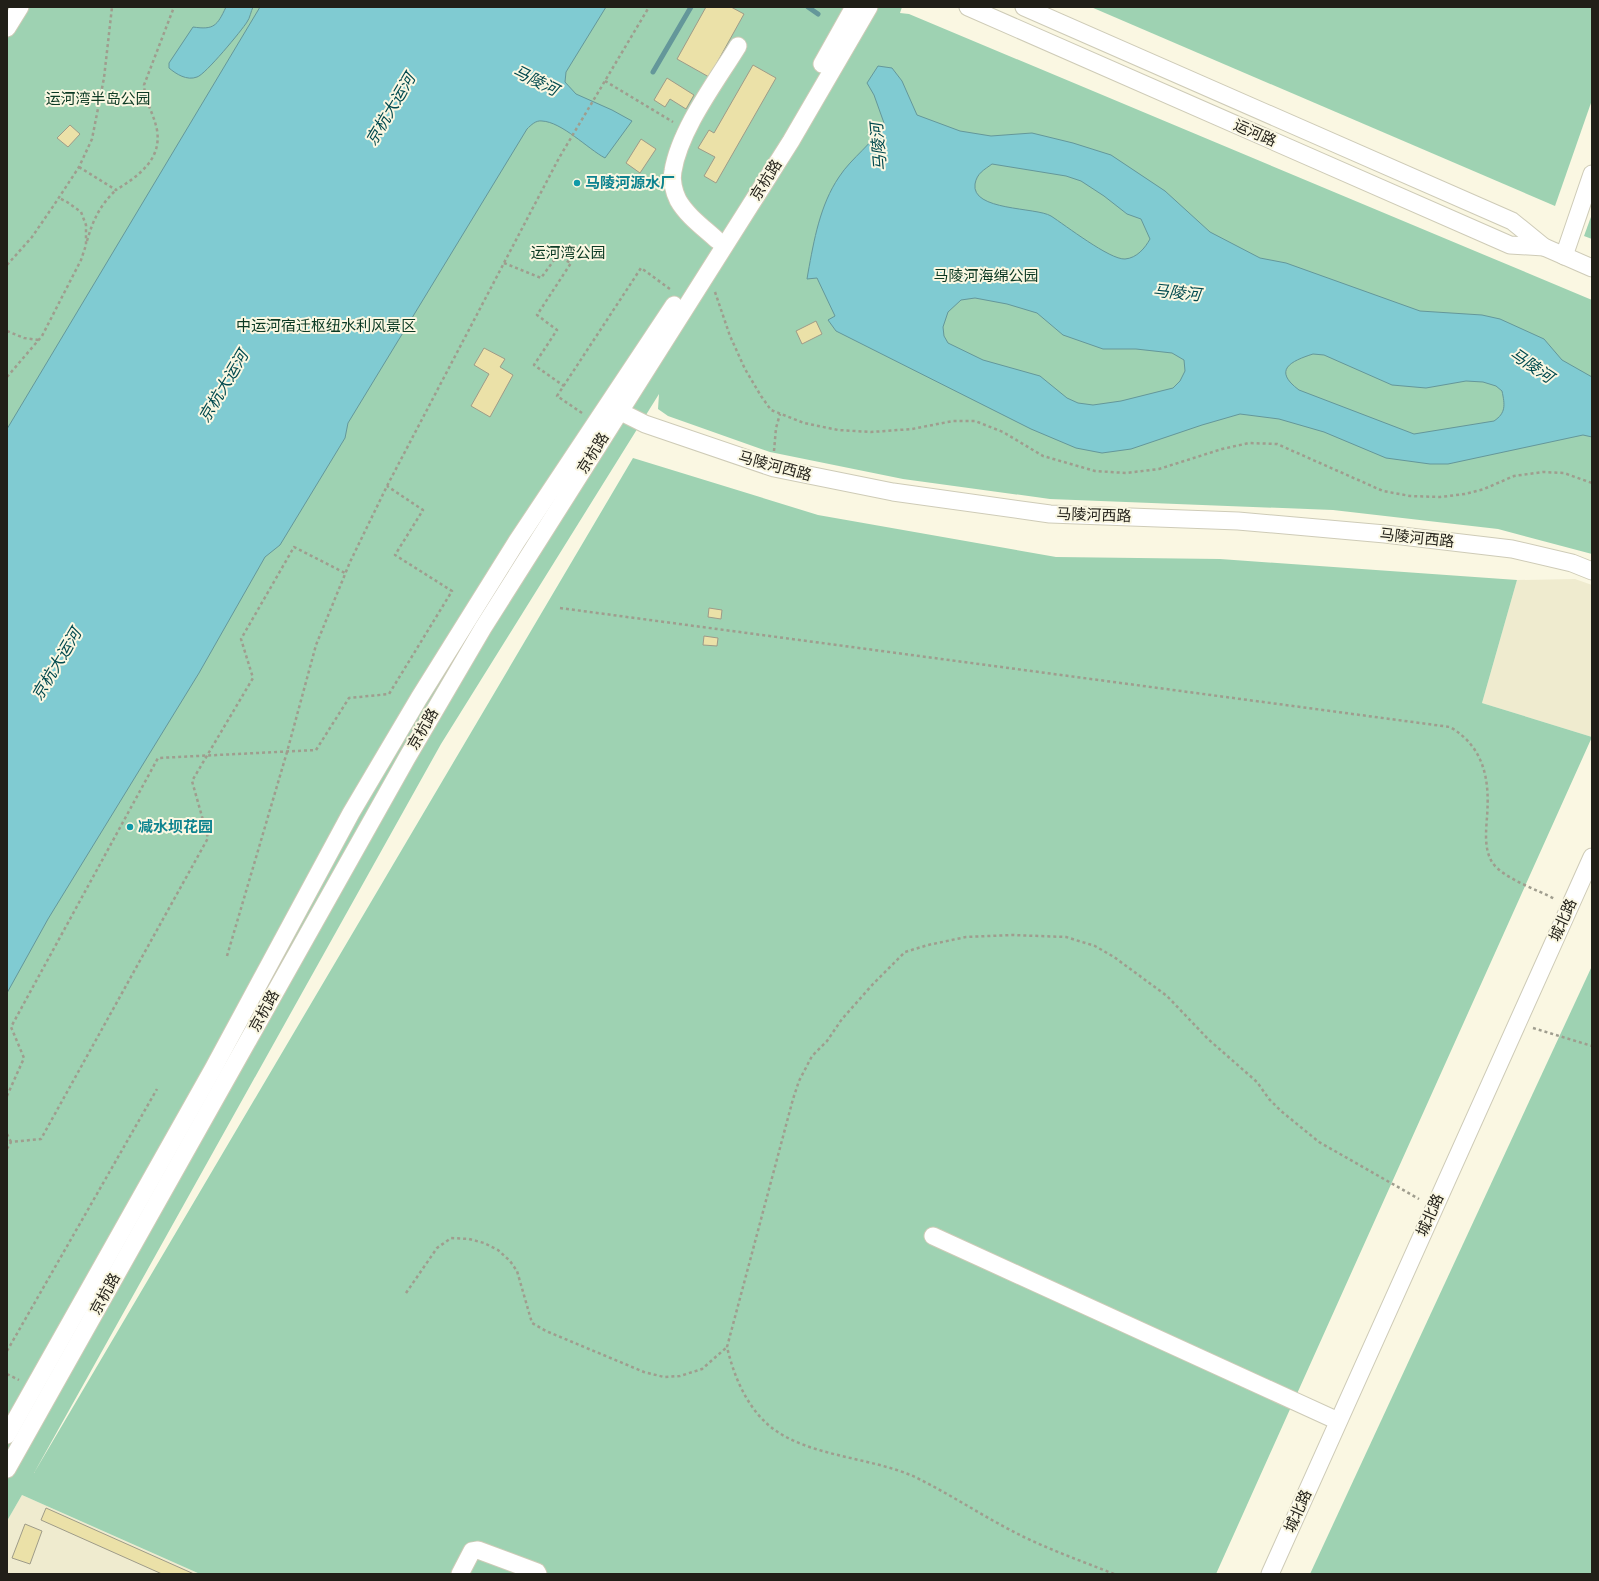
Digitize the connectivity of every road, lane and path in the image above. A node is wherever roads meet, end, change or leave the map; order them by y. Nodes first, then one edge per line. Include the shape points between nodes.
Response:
1 (20, 7) edge
2 (112, 7) edge
3 (174, 7) edge
4 (649, 7) edge
5 (854, 7) edge
6 (869, 7) edge
7 (968, 7) edge
8 (1024, 7) edge
9 (7, 28) edge
10 (738, 46) dead end
11 (605, 81) junction
12 (687, 131) junction
13 (79, 167) junction
14 (1592, 174) edge
15 (116, 190) junction
16 (59, 198) junction
17 (717, 240) junction
18 (86, 245) junction
19 (1544, 247) junction
20 (1564, 256) junction
21 (504, 263) junction
22 (7, 265) edge
23 (1592, 268) edge
24 (708, 272) junction
25 (667, 297) dead end
26 (7, 331) edge
27 (39, 340) junction
28 (7, 378) edge
29 (564, 386) junction
30 (613, 408) junction
31 (780, 414) junction
32 (596, 422) junction
33 (774, 468) junction
34 (1592, 483) edge
35 (387, 486) junction
36 (1592, 571) edge
37 (345, 573) junction
38 (560, 608) dead end
39 (287, 752) junction
40 (207, 756) junction
41 (1592, 857) edge
42 (1570, 906) junction
43 (227, 956) dead end
44 (1517, 1023) junction
45 (1592, 1046) edge
46 (158, 1089) dead end
47 (7, 1096) edge
48 (7, 1134) edge
49 (11, 1142) junction
50 (7, 1149) edge
51 (1434, 1208) junction
52 (932, 1236) dead end
53 (406, 1293) dead end
54 (726, 1347) junction
55 (7, 1351) edge
56 (1338, 1421) junction
57 (7, 1435) edge
58 (7, 1469) edge
59 (460, 1574) edge
60 (538, 1574) edge
61 (1114, 1574) edge
62 (1270, 1574) edge

1 - 9 street
2 - 13 path via 104,78 93,133
3 - 15 path via 144,85 144,96 157,130 156,149 153,158 142,172
4 - 11 path
5 - 17 street, 京杭路 via 792,118
6 - 24 street, 京杭路 via 791,141
7 - 19 street, 运河路 via 1510,245
8 - 19 street, 运河路 via 1512,221
10 - 12 street
11 - 12 path
11 - 21 path
12 - 17 street via 672,172 673,186 678,200 691,217
13 - 15 path
13 - 16 path
14 - 20 street
15 - 18 path via 99,209 92,222
16 - 18 path via 81,212 86,225
16 - 22 path via 32,237
17 - 30 street, 京杭路
18 - 27 path via 81,260
19 - 20 street, 运河路
20 - 23 street, 运河路
21 - 29 path via 541,278 557,256 571,264 537,315 557,330 534,365
21 - 35 path
24 - 30 street, 京杭路
24 - 31 path via 730,336 745,369 771,410
25 - 29 path via 671,290 641,268
26 - 27 path via 24,338
27 - 28 path
29 - 32 path via 557,396
30 - 32 street, 京杭路
30 - 33 street, 马陵河西路 via 645,424
30 - 58 street, 京杭路 via 412,749
31 - 33 path via 776,428
31 - 34 path via 804,423 838,430 871,432 912,429 953,421 975,421 1003,432 1044,456 1095,471 1126,473 1159,469 1249,443 1277,444 1382,491 1410,496 1440,497 1465,494 1514,476 1542,472 1564,473
32 - 57 street, 京杭路 via 517,541 423,691 351,813 213,1069
33 - 36 street, 马陵河西路 via 892,492 1050,514 1238,521 1385,534 1512,549 1572,563
35 - 37 path
35 - 39 path via 423,510 395,555 452,591 389,694 349,698 316,750
37 - 39 path via 316,645
37 - 40 path via 294,547 241,639 253,678
38 - 42 path via 1450,727 1472,744 1486,773 1486,837 1492,862 1506,875
39 - 40 path
39 - 43 path
40 - 47 path via 158,758 11,1027 24,1058
40 - 49 path via 192,781 208,838 41,1140
41 - 42 street, 城北路
42 - 44 street, 城北路
44 - 45 path
44 - 51 street, 城北路
46 - 55 path
48 - 49 path
49 - 50 path
51 - 54 path via 1319,1142 1281,1111 1257,1082 1208,1039 1167,996 1114,957 1095,946 1066,937 966,937 905,952 872,984 812,1056 799,1081
51 - 56 street, 城北路
52 - 56 street
53 - 54 path via 437,1248 451,1238 469,1239 498,1250 510,1261 517,1271 532,1323 546,1331 644,1372 664,1377 680,1376 702,1369
54 - 61 path via 739,1386 772,1428 797,1442 914,1477 1024,1537
56 - 62 street, 城北路
59 - 60 street via 472,1551 478,1550

